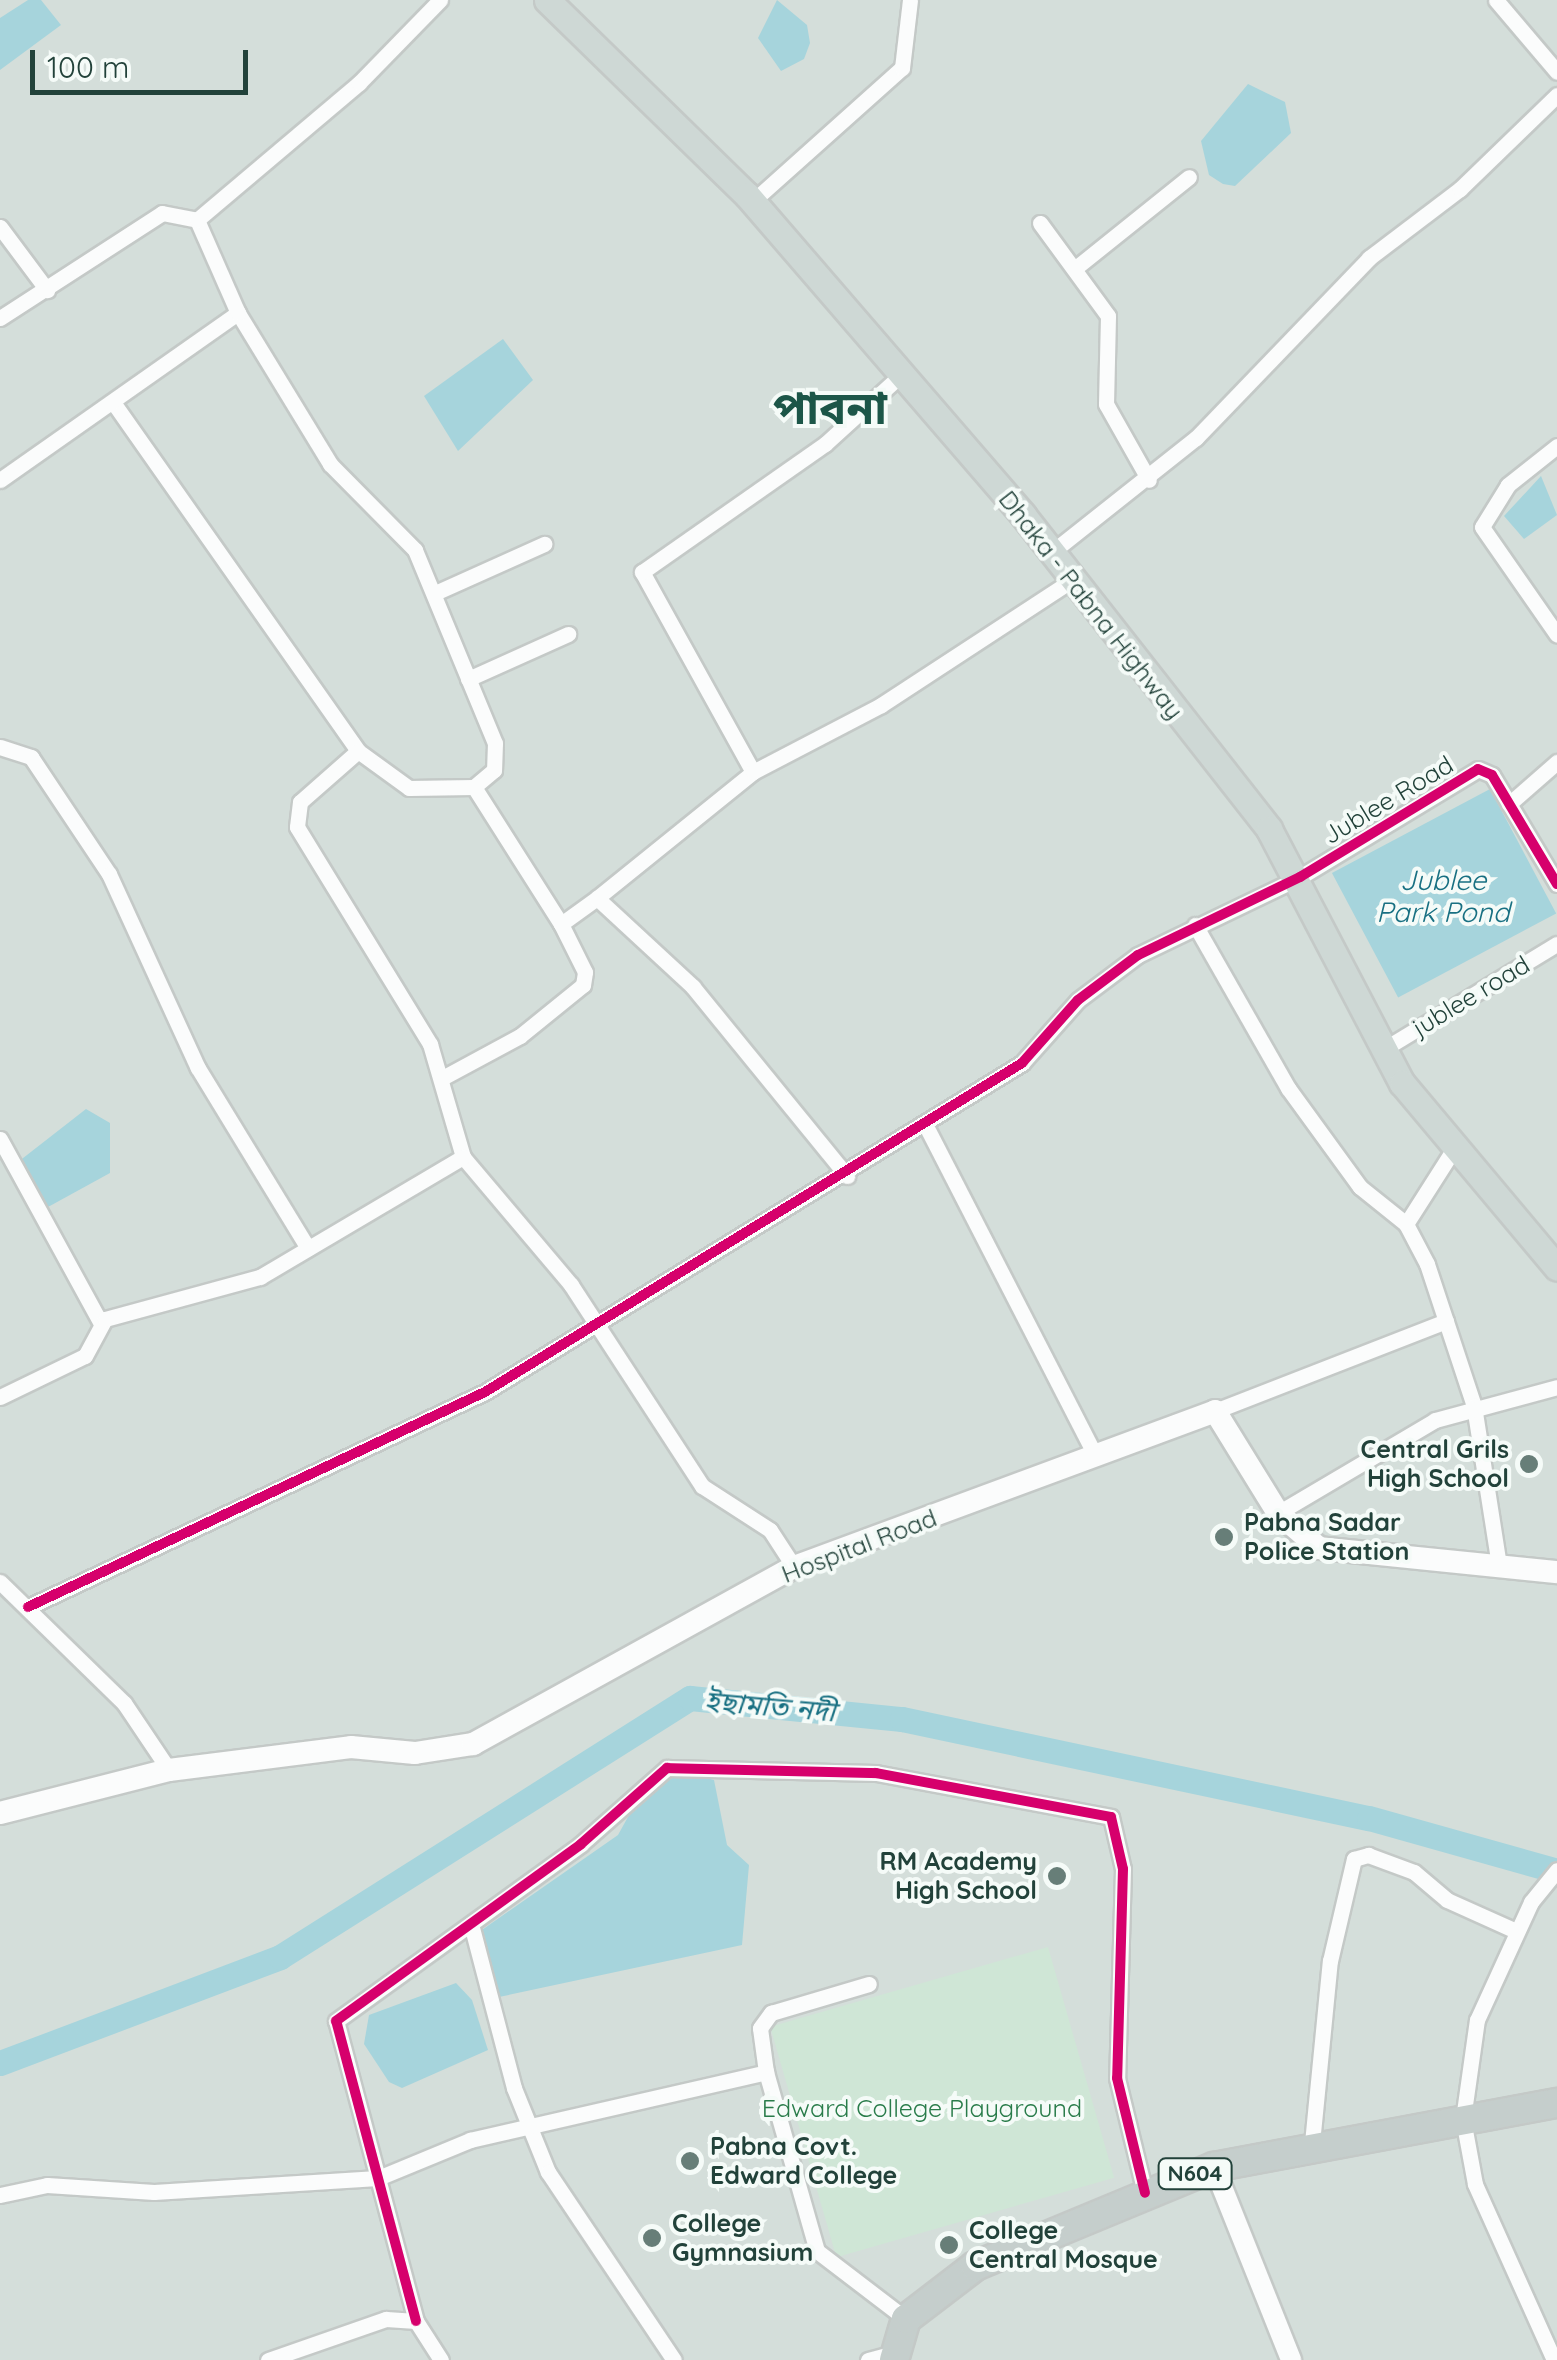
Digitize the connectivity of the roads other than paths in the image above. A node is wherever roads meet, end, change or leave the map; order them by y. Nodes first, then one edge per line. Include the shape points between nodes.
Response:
1 (440, 0) edge
2 (547, 0) edge
3 (910, 0) edge
4 (1496, 0) edge
5 (1557, 72) edge
6 (1557, 95) edge
7 (1189, 177) dead end
8 (752, 201) junction
9 (197, 220) junction
10 (1040, 223) dead end
11 (0, 226) edge
12 (1078, 266) junction
13 (48, 290) junction
14 (238, 312) junction
15 (0, 318) edge
16 (902, 374) junction
17 (115, 405) junction
18 (1557, 446) edge
19 (0, 480) edge
20 (1149, 480) junction
21 (544, 544) dead end
22 (1052, 552) junction
23 (1069, 582) junction
24 (435, 593) junction
25 (568, 634) dead end
26 (1557, 635) edge
27 (468, 679) junction
28 (0, 747) edge
29 (358, 751) junction
30 (1557, 762) edge
31 (753, 772) junction
32 (474, 787) junction
33 (1509, 804) junction
34 (1300, 877) junction
35 (1557, 884) edge
36 (597, 898) junction
37 (561, 924) junction
38 (1195, 924) junction
39 (1557, 944) edge
40 (1384, 1049) junction
41 (444, 1077) junction
42 (926, 1126) junction
43 (0, 1138) edge
44 (1457, 1144) junction
45 (464, 1157) junction
46 (847, 1176) junction
47 (1406, 1224) junction
48 (308, 1248) junction
49 (1557, 1268) edge
50 (595, 1318) junction
51 (1446, 1321) junction
52 (100, 1322) junction
53 (1557, 1387) edge
54 (0, 1397) edge
55 (1474, 1406) junction
56 (1216, 1411) junction
57 (1094, 1453) junction
58 (1278, 1513) junction
59 (1498, 1566) junction
60 (794, 1567) junction
61 (1557, 1572) edge
62 (0, 1582) edge
63 (28, 1607) junction
64 (169, 1770) junction
65 (0, 1813) edge
66 (1557, 1870) edge
67 (471, 1924) junction
68 (1516, 1931) junction
69 (869, 1984) dead end
70 (766, 2072) junction
71 (1557, 2103) edge
72 (1463, 2119) junction
73 (532, 2130) junction
74 (1312, 2143) junction
75 (1214, 2166) junction
76 (378, 2178) junction
77 (1145, 2193) junction
78 (0, 2196) edge
79 (906, 2319) junction
80 (416, 2321) junction
81 (885, 2358) edge
82 (274, 2359) edge
83 (441, 2360) edge
84 (674, 2360) edge
85 (1291, 2360) edge
86 (1554, 2360) edge

1 - 9 street via 360,83
2 - 8 main road, Dhaka - Pabna Highway
3 - 8 street via 902,68
4 - 5 street
6 - 20 street via 1460,190 1369,258
7 - 12 street
8 - 16 main road, Dhaka - Pabna Highway
9 - 13 street via 162,213
9 - 14 street
10 - 12 street
11 - 13 street
12 - 20 street via 1108,316 1106,404
13 - 15 street
14 - 17 street
14 - 24 street via 330,464 404,534
16 - 22 main road, Dhaka - Pabna Highway
16 - 31 street via 824,444 642,572
17 - 19 street
17 - 29 street
18 - 26 street via 1508,485 1482,527
20 - 22 street
21 - 24 street
22 - 23 main road, Dhaka - Pabna Highway
23 - 31 street via 881,705
23 - 34 main road, Dhaka - Pabna Highway
24 - 27 street
25 - 27 street
27 - 32 street via 498,761
28 - 48 street via 31,757 109,874 198,1068
29 - 32 street via 410,788
29 - 41 street via 300,802 297,826
30 - 33 street
31 - 36 street
32 - 37 street
33 - 34 street, Jublee Road via 1478,769
33 - 35 street, Jublee Road
34 - 38 street
34 - 40 main road, Dhaka - Pabna Highway
36 - 37 street
36 - 46 street via 693,986
37 - 41 street via 582,985 520,1036
38 - 42 street via 1078,1000 1022,1062
38 - 47 street via 1311,1121 1360,1187
39 - 40 street, jublee road
40 - 44 main road, Dhaka - Pabna Highway
41 - 45 street
42 - 46 street
42 - 57 street
43 - 52 street
44 - 47 street
44 - 49 main road, Dhaka - Pabna Highway
45 - 48 street
45 - 50 street
46 - 50 street
47 - 51 street
48 - 52 street via 260,1277
50 - 60 street via 702,1486 770,1530
50 - 63 street via 485,1392
51 - 55 street
51 - 56 street
52 - 54 street via 85,1356
53 - 55 street
55 - 58 street via 1382,1445
55 - 59 street
56 - 57 main road, Hospital Road
56 - 58 main road
57 - 60 main road, Hospital Road
58 - 59 main road via 1319,1548
59 - 61 main road
60 - 64 main road, Hospital Road via 473,1744 416,1753 351,1747
62 - 63 street
63 - 64 street via 124,1703
64 - 65 main road, Hospital Road
66 - 68 street
67 - 73 street
67 - 76 street via 336,2021
67 - 77 street via 667,1768 876,1772 1111,1817 1122,1869 1117,2078
68 - 72 street via 1477,2020
68 - 74 street via 1447,1900 1414,1872 1368,1855 1354,1860 1330,1961
69 - 70 street via 771,2013 760,2028
70 - 73 street
70 - 79 street via 818,2251
71 - 72 highway, N604
72 - 74 highway, N604
72 - 86 street via 1475,2184
73 - 76 street via 470,2140
73 - 84 street via 592,2249
74 - 75 highway, N604
75 - 77 highway, N604
75 - 85 street
76 - 78 street via 154,2192 48,2185
76 - 80 street
77 - 79 highway, N604 via 975,2266
79 - 81 highway
80 - 82 street via 357,2324
80 - 83 street

